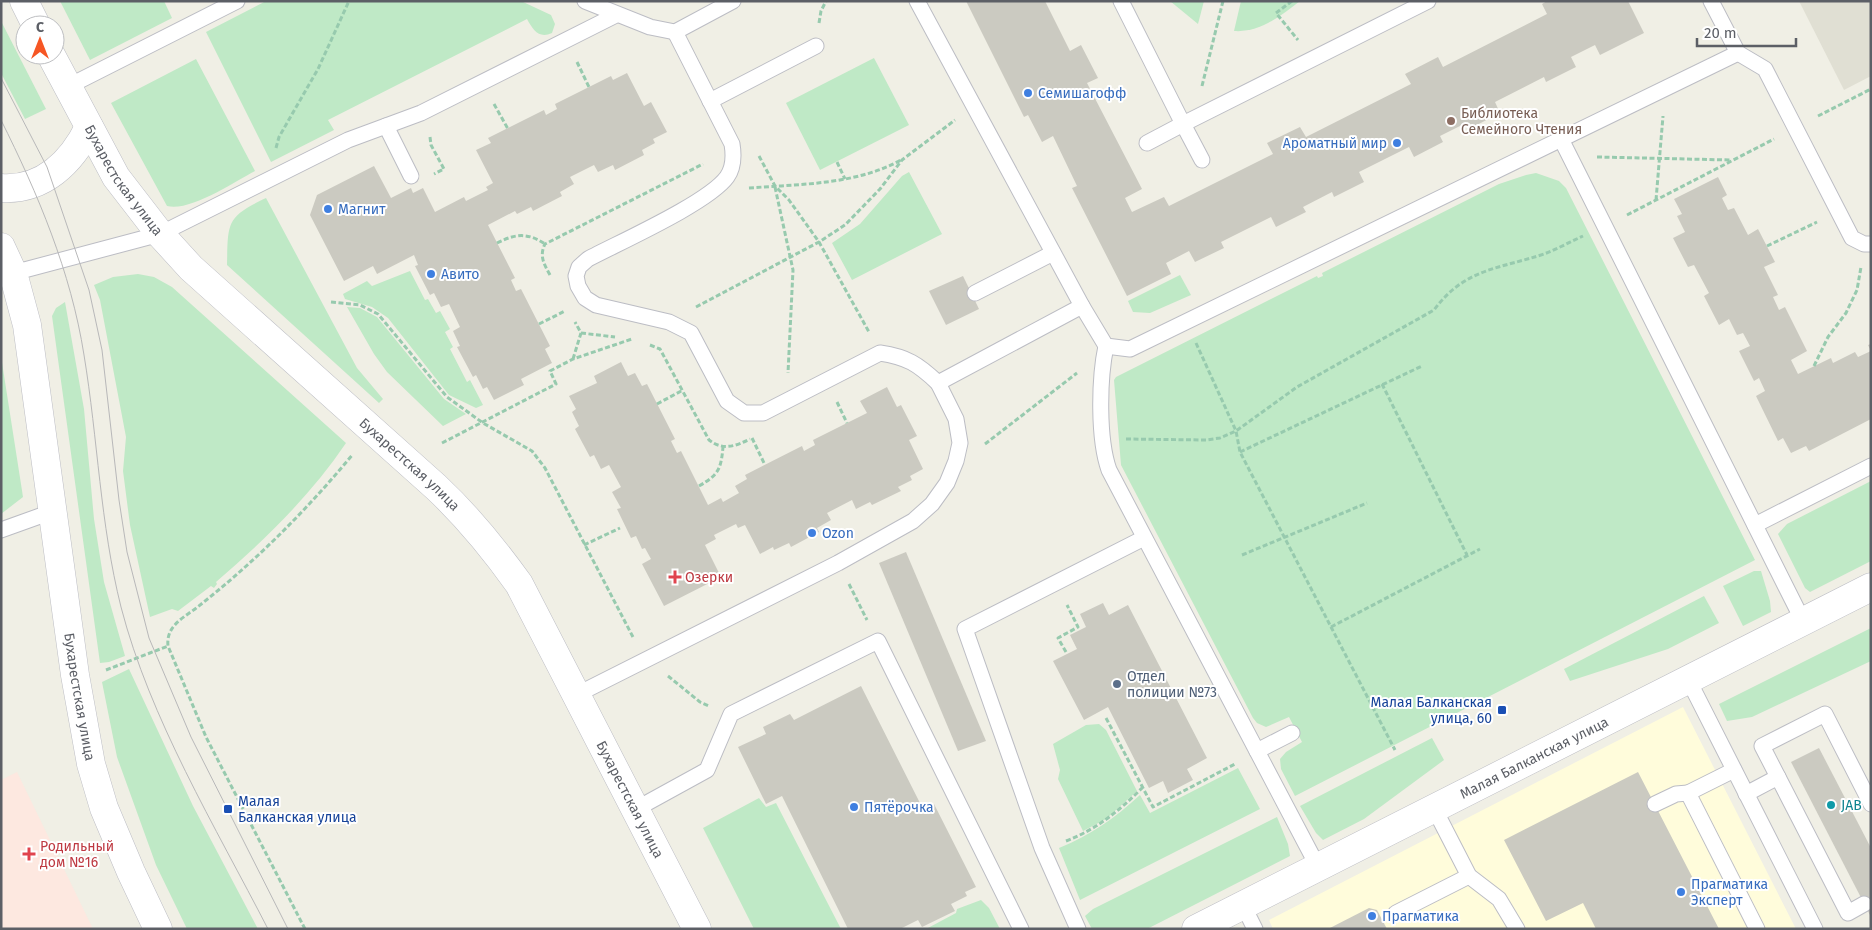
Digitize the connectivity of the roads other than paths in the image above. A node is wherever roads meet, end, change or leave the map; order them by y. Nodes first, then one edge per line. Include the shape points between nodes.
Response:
1 (24, 1) edge
2 (236, 1) edge
3 (585, 1) edge
4 (733, 1) edge
5 (917, 1) edge
6 (1121, 1) edge
7 (1428, 1) edge
8 (1711, 1) edge
9 (31, 15) edge
10 (616, 16) junction
11 (675, 32) junction
12 (816, 46) dead end
13 (1738, 53) junction
14 (56, 65) edge
15 (67, 87) junction
16 (710, 101) junction
17 (1183, 124) junction
18 (386, 126) junction
19 (89, 127) junction
20 (1561, 139) junction
21 (1146, 143) dead end
22 (1202, 160) dead end
23 (411, 176) road end
24 (1, 188) edge
25 (160, 234) junction
26 (1868, 244) edge
27 (1, 248) edge
28 (1053, 253) junction
29 (13, 273) junction
30 (975, 292) dead end
31 (1082, 306) junction
32 (1106, 346) junction
33 (938, 382) junction
34 (1871, 466) edge
35 (54, 511) junction
36 (1755, 525) junction
37 (1, 530) edge
38 (1144, 538) junction
39 (1871, 587) edge
40 (1803, 621) junction
41 (1688, 679) junction
42 (576, 695) junction
43 (1292, 732) dead end
44 (1257, 751) junction
45 (1734, 770) junction
46 (1778, 777) junction
47 (1688, 794) junction
48 (1746, 794) junction
49 (1655, 804) dead end
50 (1871, 804) edge
51 (1434, 808) junction
52 (636, 809) junction
53 (1318, 867) junction
54 (1469, 876) junction
55 (1864, 904) dead end
56 (1243, 905) junction
57 (1396, 912) dead end
58 (158, 929) edge
59 (697, 929) edge
60 (1021, 929) edge
61 (1078, 929) edge
62 (1196, 929) edge
63 (1255, 929) edge
64 (1517, 929) edge
65 (1756, 929) edge
66 (1815, 929) edge

1 - 9 street
2 - 15 lane
3 - 10 lane
4 - 11 lane
5 - 28 lane
6 - 17 lane
7 - 17 lane
8 - 13 lane
10 - 11 lane
10 - 18 lane via 421,113
11 - 16 lane
12 - 16 lane
13 - 20 lane
13 - 26 lane via 1765,69 1852,238
14 - 15 street, Бухарестская улица
15 - 19 street, Бухарестская улица
16 - 33 lane via 732,144 732,168 726,178 698,201 588,258 576,276 585,298 596,305 669,322 691,333 727,401 744,413 763,413 880,353 901,356 921,366
17 - 21 lane
17 - 22 lane
18 - 23 lane
18 - 25 lane via 348,140
19 - 24 street via 78,149 50,176 12,189
19 - 25 street, Бухарестская улица via 116,177
20 - 32 lane via 1130,349
20 - 36 lane
25 - 29 lane
25 - 42 street, Бухарестская улица via 191,268 465,515 519,584
27 - 29 street, Бухарестская улица
28 - 30 lane
28 - 31 lane
29 - 35 street, Бухарестская улица via 26,326
31 - 32 lane
31 - 33 lane
32 - 38 lane via 1101,372 1104,441 1109,470
33 - 42 lane via 956,419 960,443 947,483 932,504 913,521 838,563
34 - 36 lane
35 - 37 lane
35 - 58 street, Бухарестская улица via 75,676 91,764 104,808
36 - 40 lane
38 - 44 lane
38 - 61 lane via 965,629 1042,848
39 - 40 street, Малая Балканская улица
40 - 41 street, Малая Балканская улица
41 - 45 lane
41 - 51 street, Малая Балканская улица
42 - 52 street, Бухарестская улица
43 - 44 lane
44 - 53 lane
45 - 47 lane
45 - 48 lane
46 - 48 lane
46 - 50 lane via 1762,746 1825,714
46 - 55 lane via 1848,913
47 - 49 lane via 1676,794
47 - 65 lane
48 - 66 lane
51 - 53 street, Малая Балканская улица
51 - 54 lane
52 - 59 street, Бухарестская улица
52 - 60 lane via 707,770 731,714 878,641
53 - 56 street, Малая Балканская улица
54 - 57 lane
54 - 64 lane via 1500,899
56 - 62 street, Малая Балканская улица
56 - 63 lane

